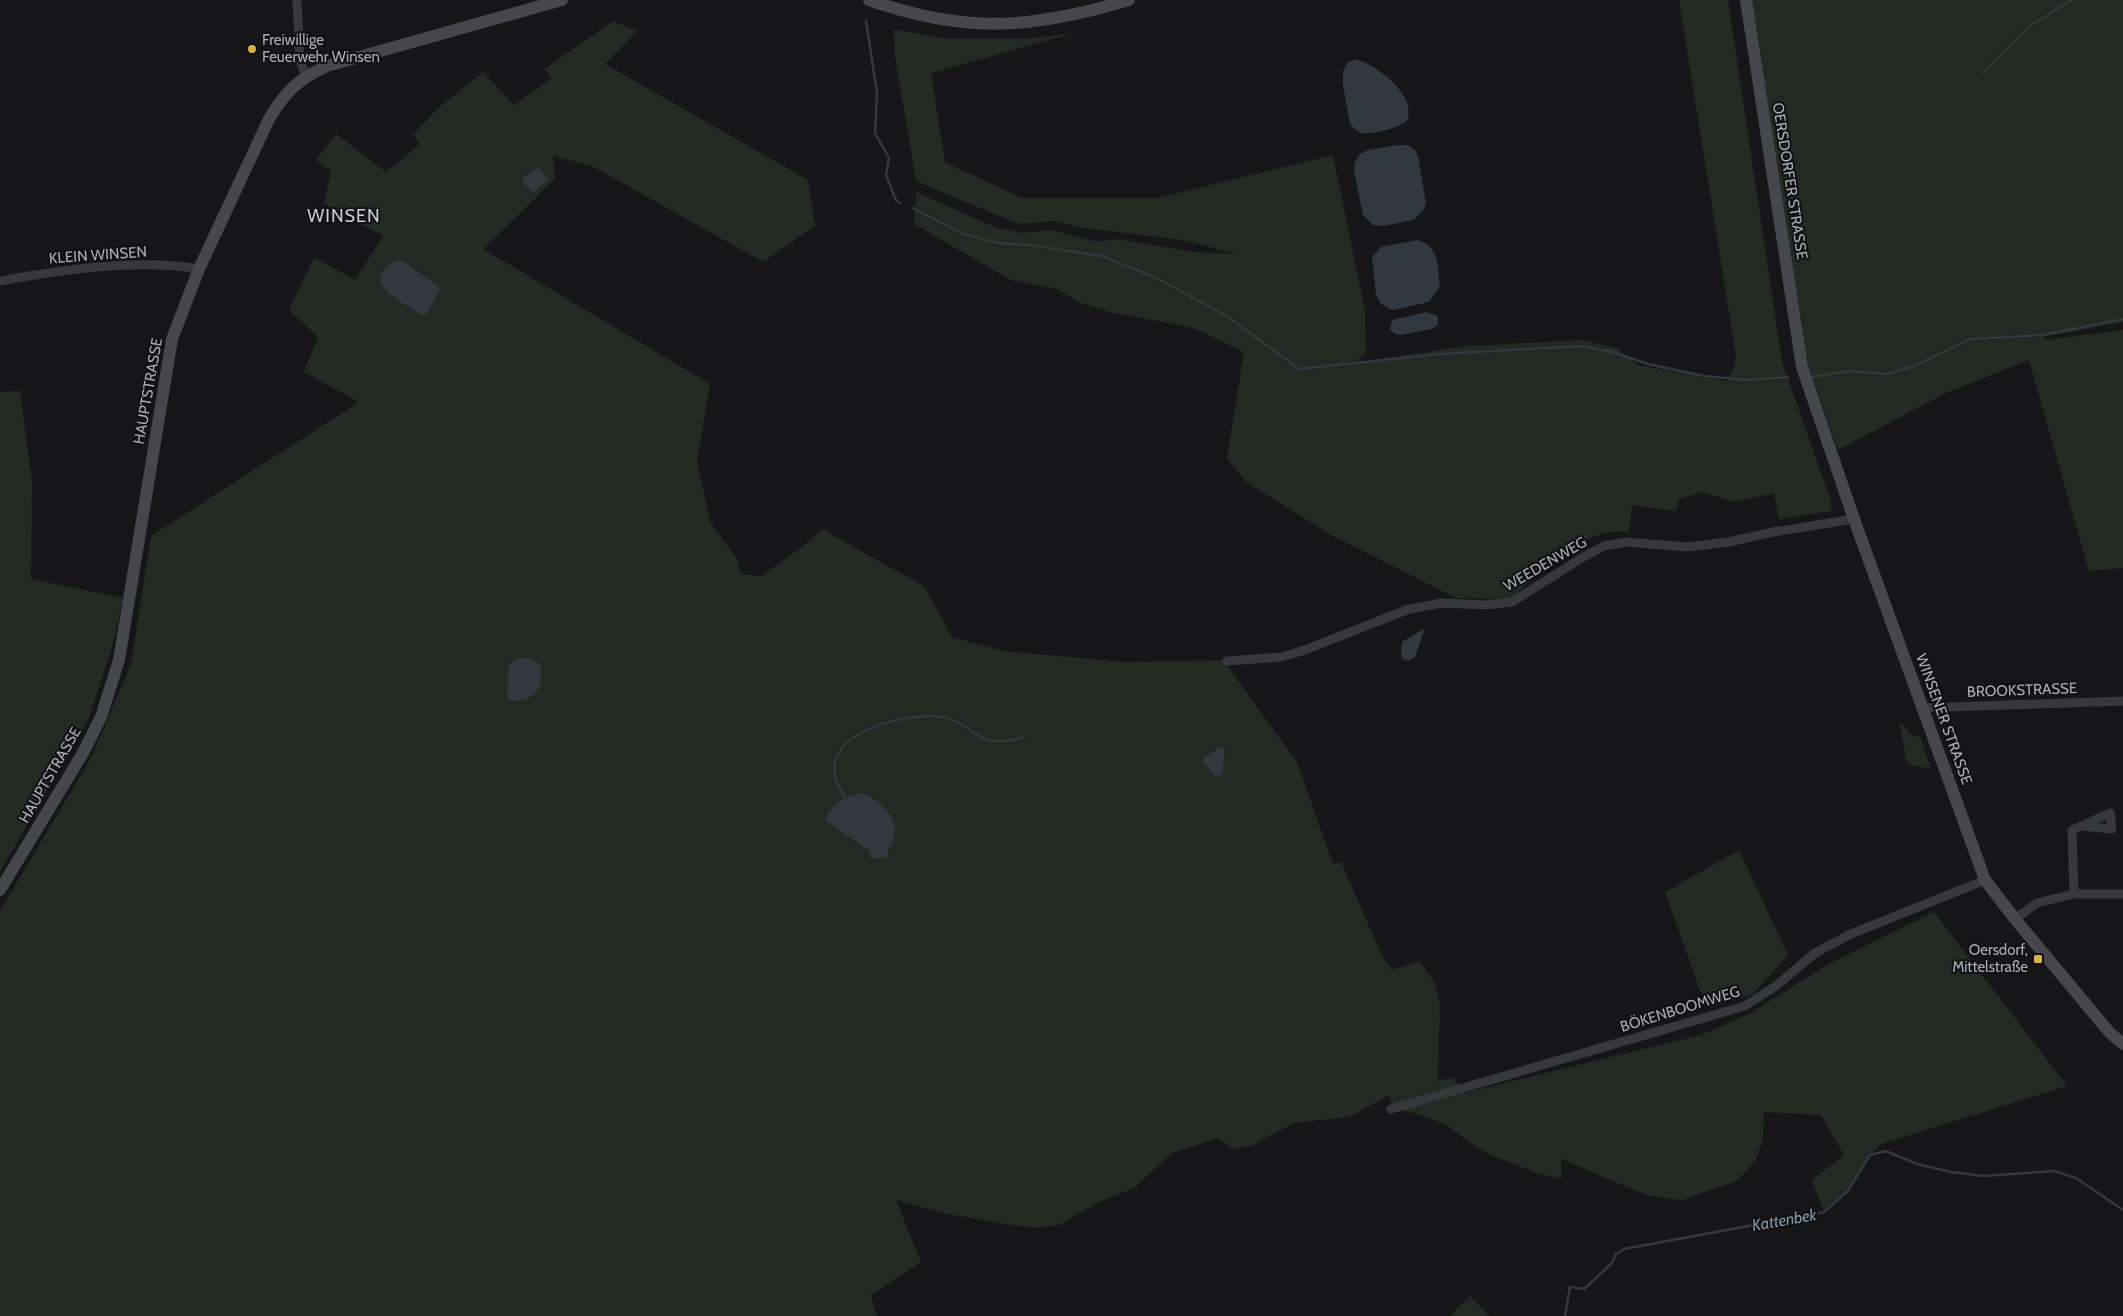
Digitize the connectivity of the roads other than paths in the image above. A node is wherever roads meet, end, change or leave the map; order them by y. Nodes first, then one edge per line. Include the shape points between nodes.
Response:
1 (297, 0) edge
2 (562, 0) edge
3 (869, 0) edge
4 (1129, 0) edge
5 (1746, 0) edge
6 (306, 76) junction
7 (199, 269) junction
8 (0, 281) edge
9 (1802, 367) joint
10 (1854, 519) junction
11 (1227, 661) dead end
12 (2123, 701) edge
13 (1922, 708) junction
14 (2081, 826) dead end
15 (1985, 880) junction
16 (0, 890) edge
17 (2074, 894) junction
18 (2123, 894) edge
19 (2015, 920) junction
20 (2123, 1044) edge
21 (1391, 1109) dead end

1 - 6 street via 300,61
2 - 6 street, HAUPTSTRASSE via 348,59
3 - 4 street via 942,20 1001,25 1079,15
5 - 9 street, OERSDORFER STRASSE
6 - 7 street, HAUPTSTRASSE via 279,102 269,119
7 - 8 street, KLEIN WINSEN via 178,265 141,265 47,272
7 - 16 street, HAUPTSTRASSE via 172,339 119,660 101,717 83,753
9 - 10 street, WINSENER STRASSE
10 - 11 street, WEEDENWEG via 1696,546 1626,542 1604,546 1512,602 1426,605 1281,657
10 - 13 street, WINSENER STRASSE
12 - 13 street, BROOKSTRASSE
13 - 15 street, WINSENER STRASSE
14 - 17 street via 2072,830
15 - 19 street, WINSENER STRASSE
15 - 21 street, BÖKENBOOMWEG via 1815,953 1776,986 1744,1006
17 - 18 street
17 - 19 street via 2037,903
19 - 20 street, WINSENER STRASSE via 2110,1033

